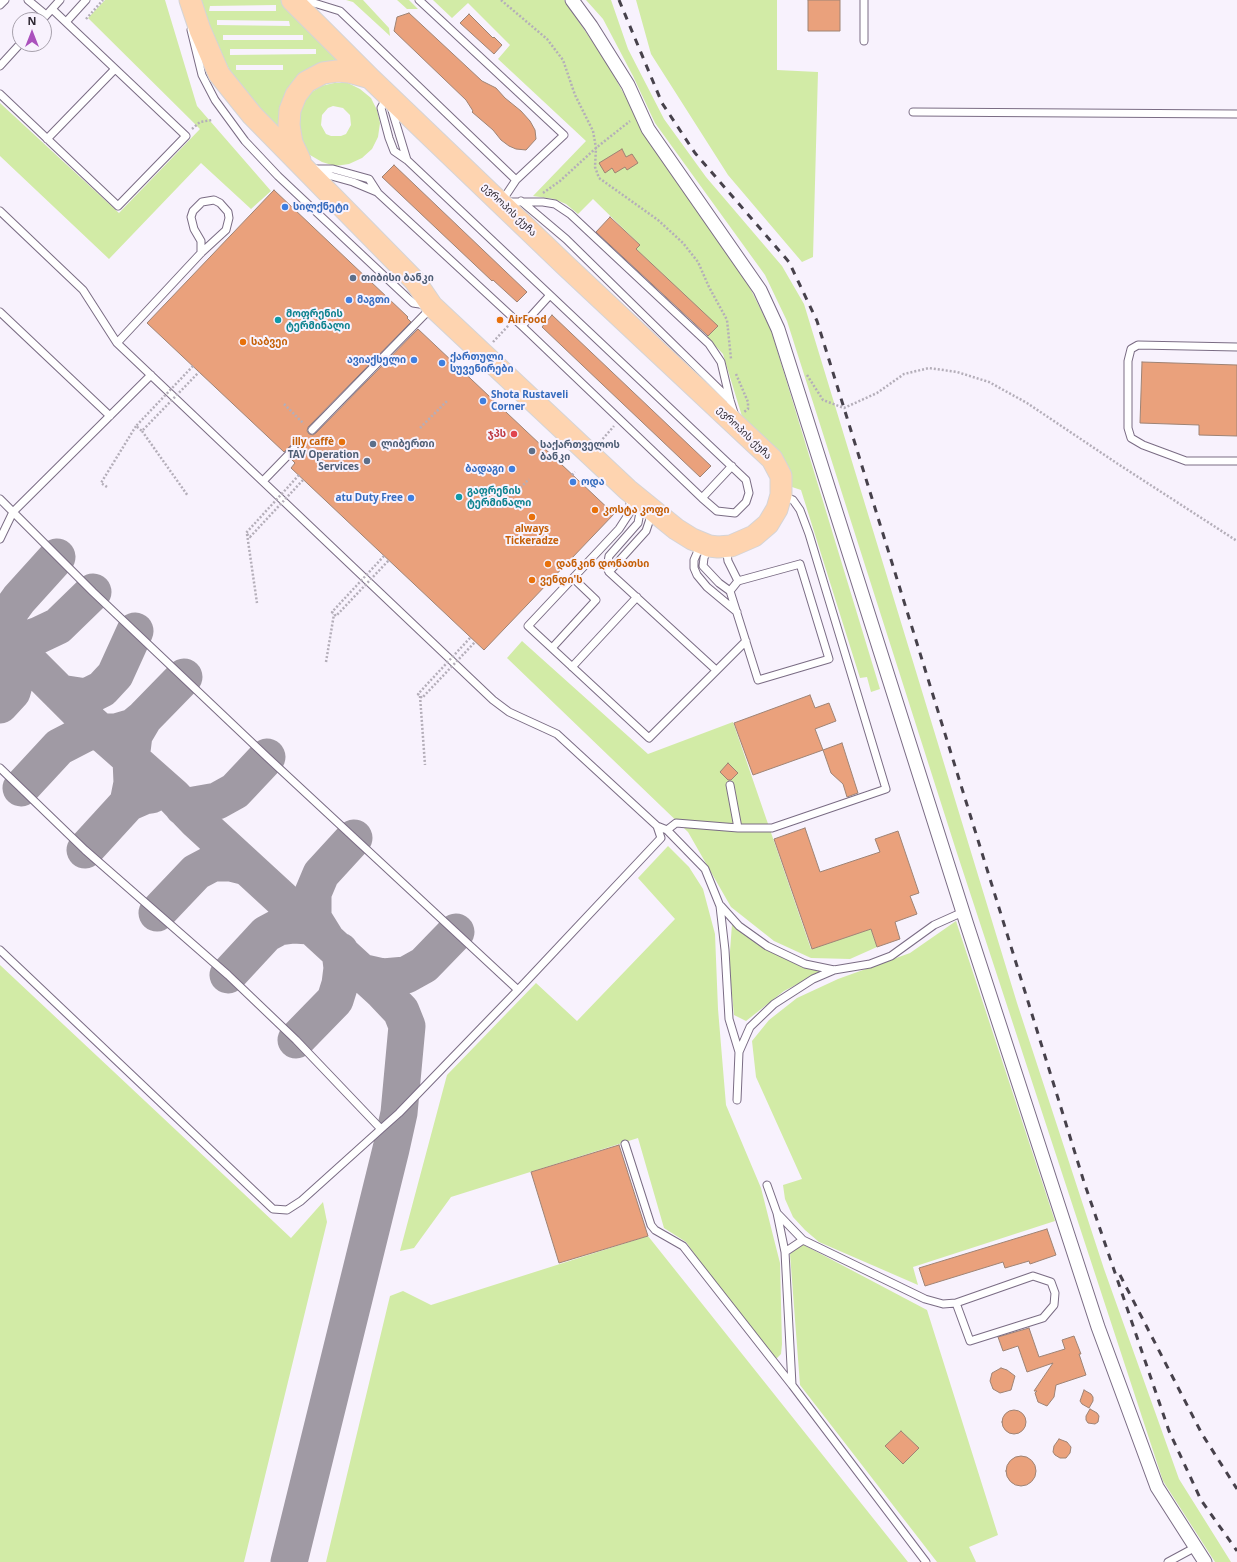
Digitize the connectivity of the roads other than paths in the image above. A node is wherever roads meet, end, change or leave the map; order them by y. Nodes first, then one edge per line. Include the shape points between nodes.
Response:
1 (5, 0) edge
2 (28, 0) edge
3 (60, 0) edge
4 (86, 0) edge
5 (189, 0) edge
6 (292, 0) edge
7 (304, 0) edge
8 (419, 0) edge
9 (572, 0) edge
10 (864, 0) edge
11 (0, 5) edge
12 (52, 9) junction
13 (39, 12) edge
14 (49, 12) edge
15 (66, 22) junction
16 (864, 41) dead end
17 (13, 52) edge
18 (0, 66) edge
19 (115, 69) junction
20 (370, 78) junction
21 (0, 94) edge
22 (388, 95) junction
23 (913, 112) dead end
24 (1237, 114) edge
25 (47, 138) junction
26 (407, 160) junction
27 (305, 170) junction
28 (516, 180) junction
29 (511, 202) junction
30 (0, 211) edge
31 (201, 254) junction
32 (550, 295) junction
33 (432, 306) junction
34 (0, 312) edge
35 (522, 326) junction
36 (117, 343) junction
37 (1237, 347) edge
38 (151, 375) junction
39 (730, 400) junction
40 (110, 416) junction
41 (740, 421) junction
42 (312, 430) dead end
43 (294, 449) dead end
44 (1237, 461) edge
45 (732, 466) junction
46 (263, 481) junction
47 (781, 495) junction
48 (639, 498) junction
49 (702, 498) junction
50 (0, 499) edge
51 (13, 512) junction
52 (0, 539) edge
53 (712, 546) junction
54 (609, 572) junction
55 (573, 578) junction
56 (738, 581) junction
57 (730, 591) junction
58 (637, 597) junction
59 (737, 612) junction
60 (746, 640) junction
61 (552, 648) junction
62 (572, 667) junction
63 (716, 670) junction
64 (0, 768) edge
65 (730, 785) dead end
66 (657, 826) junction
67 (738, 828) junction
68 (667, 830) junction
69 (720, 906) junction
70 (963, 912) junction
71 (0, 950) edge
72 (834, 970) junction
73 (518, 990) junction
74 (739, 1052) junction
75 (737, 1100) dead end
76 (381, 1129) junction
77 (625, 1144) dead end
78 (767, 1185) dead end
79 (777, 1213) junction
80 (803, 1240) junction
81 (786, 1252) junction
82 (956, 1303) junction
83 (792, 1385) junction
84 (1194, 1548) junction
85 (926, 1562) edge
86 (1168, 1562) edge
87 (1205, 1562) edge

1 - 11 lane
2 - 13 lane
3 - 12 lane
4 - 15 lane
5 - 27 main road via 220,74 252,116
5 - 33 lane via 191,34 202,75 215,100 244,141 413,303
6 - 20 main road, ევროპის ქუჩა
7 - 28 lane via 340,11
8 - 28 lane via 564,135
9 - 70 street via 628,85 648,129 760,290 778,329
10 - 16 lane
12 - 14 lane
12 - 15 lane
15 - 19 lane
17 - 18 lane
19 - 25 lane
19 - 25 lane via 186,136 118,206
20 - 22 main road, ევროპის ქუჩა
20 - 27 main road via 349,72 323,74 306,82 296,95 290,110 289,124 292,143
21 - 25 lane
22 - 26 lane
22 - 26 lane via 381,108 389,138 394,151
22 - 29 main road, ევროპის ქუჩა
23 - 24 lane
26 - 32 lane
27 - 33 main road via 415,281
27 - 35 lane via 353,182 378,193
28 - 29 lane
29 - 39 lane via 566,240
29 - 39 lane via 555,204 570,214 709,344 721,362
29 - 41 main road, ევროპის ქუჩა
30 - 36 lane via 83,290
31 - 31 lane via 228,225 228,212 214,200 202,202 191,217 201,242
31 - 36 lane
32 - 35 lane
32 - 45 lane
33 - 42 lane
33 - 48 main road
34 - 40 lane
35 - 49 lane
36 - 38 lane
37 - 44 lane via 1138,345 1131,349 1128,361 1128,428 1131,438 1143,445 1186,461
38 - 40 lane
38 - 46 lane
39 - 41 lane
40 - 51 lane
41 - 47 main road, ევროპის ქუჩა via 772,459 781,476
43 - 46 lane
45 - 49 lane
45 - 49 lane via 746,480 749,493 746,502 735,513 717,511
46 - 66 lane via 493,700 509,712 557,734
47 - 53 main road, ევროპის ქუჩა via 777,509 768,524 754,536 732,546
47 - 67 lane via 793,500 800,510 809,534 886,789 772,828
48 - 53 main road via 676,528
48 - 54 lane via 638,523 609,556
48 - 54 lane via 650,520 646,531
48 - 55 lane via 631,503 626,520
50 - 51 lane
51 - 52 lane
51 - 73 lane via 93,592 267,757
53 - 56 lane via 728,561
53 - 57 lane via 704,558 703,566
53 - 59 lane via 694,560 694,568 707,586
54 - 58 lane
55 - 61 lane via 596,600
55 - 61 lane via 528,626
56 - 57 lane
56 - 60 lane via 800,564 829,659 758,680
57 - 59 lane
58 - 62 lane
58 - 63 lane
59 - 60 lane
60 - 63 lane
61 - 62 lane
62 - 63 lane via 649,738
64 - 76 lane via 85,850 296,1040
65 - 67 lane
66 - 68 lane
66 - 73 lane via 661,838
67 - 68 lane via 676,822
68 - 69 lane via 705,869
69 - 72 lane via 739,926 766,946 805,964
69 - 74 lane via 729,1019
70 - 72 lane via 934,925 891,956 870,964
70 - 84 street via 1098,1327 1157,1487
71 - 76 lane via 273,1209 287,1210 301,1200
72 - 74 lane via 813,979 774,1004 750,1027
73 - 76 lane
74 - 75 lane
77 - 83 lane via 651,1225 683,1246
78 - 79 lane
79 - 80 lane
79 - 81 lane
80 - 81 lane
80 - 82 lane via 925,1299 943,1304
81 - 83 lane
82 - 82 lane via 1033,1276 1051,1282 1055,1293 1054,1305 1043,1318 970,1340
83 - 85 lane
84 - 86 lane
84 - 87 street

